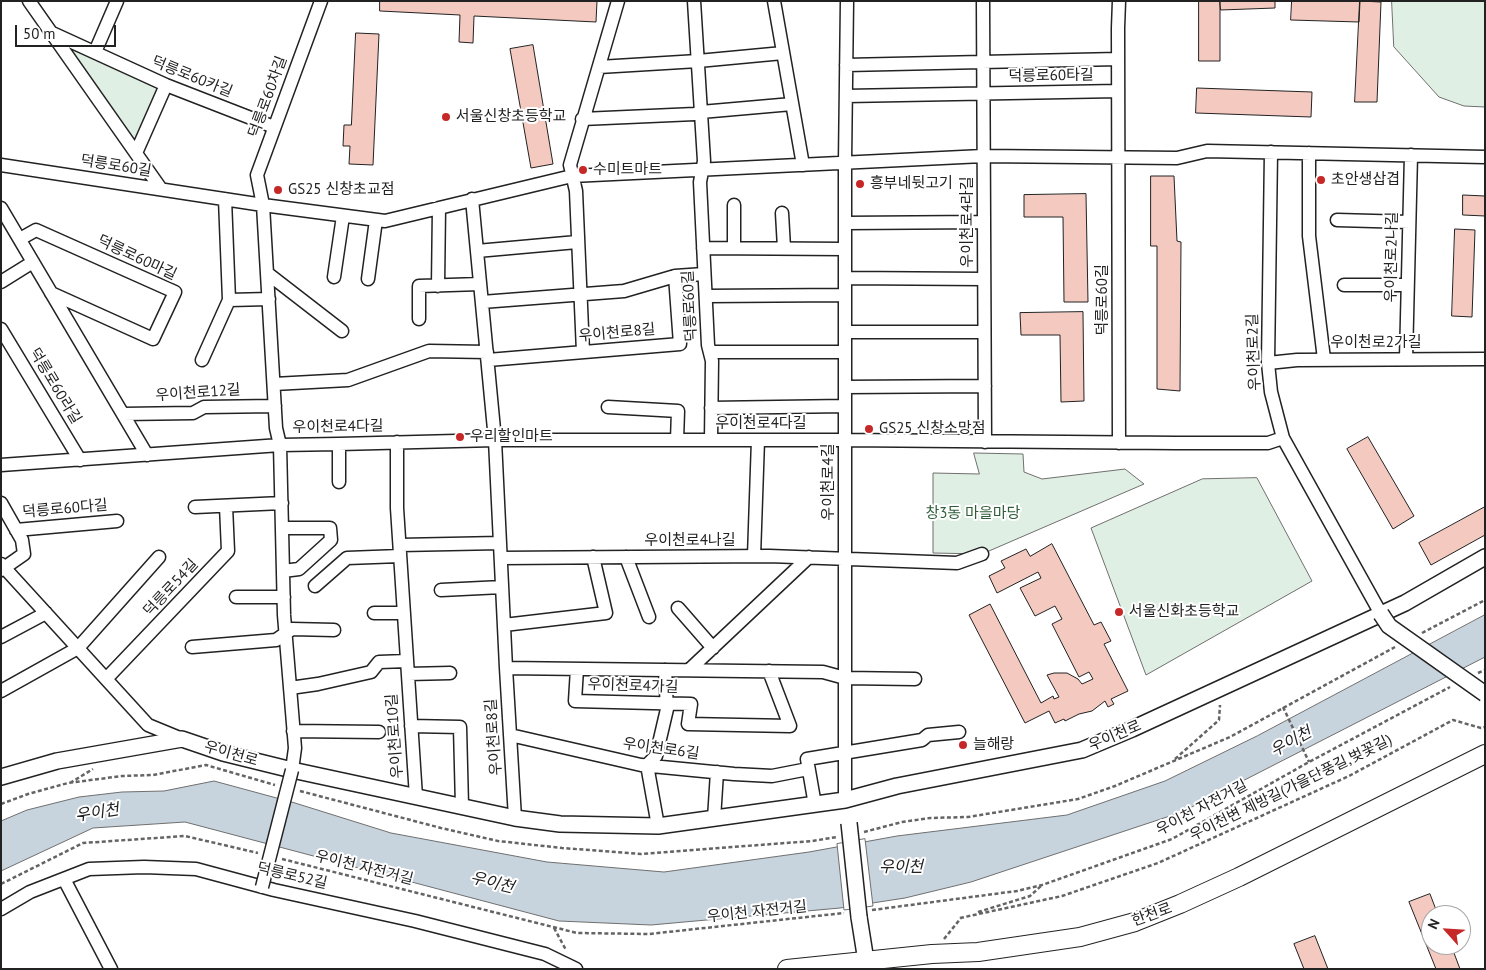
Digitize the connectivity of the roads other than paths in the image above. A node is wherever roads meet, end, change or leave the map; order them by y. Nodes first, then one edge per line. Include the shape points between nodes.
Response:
1 (29, 1) edge
2 (117, 1) edge
3 (321, 1) edge
4 (618, 1) edge
5 (694, 1) edge
6 (774, 1) edge
7 (847, 1) edge
8 (983, 1) edge
9 (1120, 1) edge
10 (50, 32) junction
11 (95, 52) junction
12 (783, 53) junction
13 (1118, 58) junction
14 (698, 61) junction
15 (983, 62) junction
16 (846, 65) junction
17 (599, 67) junction
18 (166, 85) junction
19 (1118, 91) junction
20 (983, 93) junction
21 (846, 96) junction
22 (792, 104) junction
23 (701, 112) junction
24 (582, 120) junction
25 (274, 127) junction
26 (1271, 152) junction
27 (136, 153) junction
28 (1309, 153) junction
29 (1411, 155) junction
30 (984, 156) junction
31 (1118, 156) junction
32 (1485, 156) edge
33 (845, 162) junction
34 (804, 164) junction
35 (1, 165) edge
36 (702, 170) junction
37 (572, 176) junction
38 (161, 189) junction
39 (225, 199) junction
40 (472, 199) junction
41 (263, 205) junction
42 (734, 205) dead end
43 (1, 208) edge
44 (439, 208) junction
45 (782, 213) dead end
46 (343, 216) junction
47 (376, 220) junction
48 (1337, 220) dead end
49 (984, 222) junction
50 (1409, 222) junction
51 (845, 224) junction
52 (20, 239) junction
53 (577, 242) junction
54 (703, 248) junction
55 (734, 248) junction
56 (784, 248) junction
57 (845, 249) junction
58 (477, 251) junction
59 (33, 262) junction
60 (267, 273) junction
61 (704, 274) junction
62 (334, 276) dead end
63 (675, 276) junction
64 (845, 278) junction
65 (984, 279) junction
66 (368, 280) dead end
67 (1, 282) edge
68 (480, 284) junction
69 (1344, 285) dead end
70 (1407, 285) junction
71 (438, 286) junction
72 (51, 293) junction
73 (579, 294) junction
74 (845, 295) junction
75 (706, 296) junction
76 (229, 300) junction
77 (269, 300) junction
78 (482, 302) junction
79 (419, 319) dead end
80 (1, 329) edge
81 (342, 331) dead end
82 (845, 332) junction
83 (984, 332) junction
84 (583, 352) junction
85 (710, 352) junction
86 (845, 352) junction
87 (487, 356) junction
88 (1324, 359) junction
89 (1406, 359) junction
90 (1485, 359) edge
91 (202, 360) dead end
92 (1268, 363) junction
93 (274, 384) junction
94 (985, 386) junction
95 (845, 387) junction
96 (275, 406) junction
97 (845, 406) junction
98 (608, 408) dead end
99 (711, 408) junction
100 (123, 414) junction
101 (1283, 438) junction
102 (495, 440) junction
103 (677, 440) junction
104 (711, 440) junction
105 (758, 440) junction
106 (845, 440) junction
107 (397, 442) junction
108 (985, 442) junction
109 (1119, 443) junction
110 (339, 444) junction
111 (280, 445) junction
112 (147, 454) junction
113 (80, 460) junction
114 (1, 465) edge
115 (339, 482) dead end
116 (282, 503) junction
117 (1, 504) edge
118 (226, 506) junction
119 (195, 508) dead end
120 (117, 521) dead end
121 (283, 528) junction
122 (16, 530) junction
123 (500, 544) junction
124 (400, 551) junction
125 (982, 554) dead end
126 (754, 556) junction
127 (159, 557) dead end
128 (594, 557) junction
129 (626, 557) junction
130 (809, 557) junction
131 (1485, 557) edge
132 (501, 558) junction
133 (845, 558) junction
134 (2, 567) edge
135 (283, 571) junction
136 (315, 586) dead end
137 (502, 587) junction
138 (441, 590) dead end
139 (236, 597) dead end
140 (284, 597) junction
141 (678, 608) dead end
142 (46, 613) junction
143 (374, 613) dead end
144 (404, 613) junction
145 (1381, 614) junction
146 (649, 617) dead end
147 (504, 625) junction
148 (334, 630) dead end
149 (285, 633) junction
150 (1, 637) edge
151 (192, 647) dead end
152 (78, 648) junction
153 (713, 648) junction
154 (407, 660) junction
155 (506, 668) junction
156 (576, 669) junction
157 (665, 670) junction
158 (689, 670) junction
159 (769, 671) junction
160 (450, 673) dead end
161 (408, 674) junction
162 (845, 678) junction
163 (106, 679) junction
164 (915, 679) dead end
165 (290, 688) junction
166 (1, 691) edge
167 (1485, 694) edge
168 (666, 703) junction
169 (148, 725) junction
170 (411, 726) junction
171 (293, 731) junction
172 (379, 732) dead end
173 (959, 732) dead end
174 (510, 735) junction
175 (182, 739) junction
176 (134, 747) junction
177 (845, 752) junction
178 (1485, 754) edge
179 (808, 764) junction
180 (648, 765) junction
181 (292, 770) junction
182 (717, 772) junction
183 (1, 777) edge
184 (416, 797) junction
185 (845, 800) junction
186 (814, 805) junction
187 (462, 806) junction
188 (515, 818) junction
189 (714, 819) junction
190 (658, 826) junction
191 (64, 879) junction
192 (262, 887) junction
193 (1, 909) edge
194 (868, 965) edge
195 (110, 969) edge
196 (576, 969) edge
197 (788, 969) edge

1 - 10 street
2 - 11 street
3 - 25 street, 덕릉로60차길
4 - 17 street
5 - 14 street, 덕릉로60길
6 - 12 street
7 - 16 street
8 - 15 street, 우이천로4라길
9 - 13 street
10 - 11 street, 덕릉로60카길
10 - 27 street
11 - 18 street, 덕릉로60카길
12 - 14 street
12 - 22 street
13 - 15 street, 덕릉로60타길
13 - 19 street
14 - 17 street
14 - 23 street, 덕릉로60길
15 - 16 street
15 - 20 street, 우이천로4라길
16 - 21 street
17 - 24 street
18 - 25 street, 덕릉로60카길
18 - 27 street
19 - 20 street, 덕릉로60타길
19 - 31 street
20 - 21 street
20 - 30 street, 우이천로4라길
21 - 33 street
22 - 23 street
22 - 34 street
23 - 24 street
23 - 36 street, 덕릉로60길
24 - 37 street via 570,165
25 - 41 street, 덕릉로60차길 via 258,175
26 - 28 street, 덕릉로60길
26 - 31 street, 덕릉로60길 via 1207,151 1177,158
26 - 92 street, 우이천로2길
27 - 38 street
28 - 29 street, 덕릉로60길
28 - 88 street via 1309,236
29 - 32 street, 덕릉로60길
29 - 50 street, 우이천로2나길
30 - 31 street, 덕릉로60길
30 - 33 street, 덕릉로60길
30 - 49 street, 우이천로4라길
31 - 109 street, 덕릉로60길
33 - 34 street, 덕릉로60길
33 - 51 street, 우이천로4길
34 - 36 street, 덕릉로60길
35 - 38 street, 덕릉로60길
36 - 37 street, 덕릉로60길
36 - 54 street, 덕릉로60길
37 - 40 street, 덕릉로60길
37 - 53 street via 576,191
38 - 39 street, 덕릉로60길
39 - 41 street, 덕릉로60길
39 - 76 street
40 - 44 street, 덕릉로60길
40 - 58 street, 우이천로8길
41 - 46 street, 덕릉로60길
41 - 60 street
42 - 55 street
43 - 52 street
44 - 47 street, 덕릉로60길 via 385,221
44 - 71 street
45 - 56 street
46 - 47 street, 덕릉로60길
46 - 62 street
47 - 66 street
48 - 50 street
49 - 51 street
49 - 65 street, 우이천로4라길
50 - 70 street, 우이천로2나길
51 - 57 street, 우이천로4길
52 - 59 street
52 - 72 street, 덕릉로60마길 via 36,230 175,292 153,339
53 - 58 street
53 - 73 street
54 - 55 street
54 - 61 street, 덕릉로60길
55 - 56 street
56 - 57 street
57 - 64 street, 우이천로4길
58 - 68 street, 우이천로8길
59 - 67 street
59 - 72 street
60 - 77 street
60 - 81 street
61 - 63 street
61 - 75 street, 덕릉로60길
63 - 73 street via 624,291
63 - 84 street, 우이천로8길 via 680,344
64 - 65 street
64 - 74 street, 우이천로4길
65 - 83 street, 우이천로4라길
68 - 71 street
68 - 78 street, 우이천로8길
69 - 70 street
70 - 89 street, 우이천로2나길
71 - 79 street via 419,286
72 - 100 street
73 - 78 street
73 - 84 street
74 - 75 street
74 - 82 street, 우이천로4길
75 - 85 street, 덕릉로60길
76 - 77 street
76 - 91 street
77 - 93 street
78 - 87 street, 우이천로8길
80 - 113 street, 덕릉로60라길
82 - 83 street
82 - 86 street, 우이천로4길
83 - 94 street, 우이천로4라길
84 - 87 street, 우이천로8길
85 - 86 street
85 - 99 street, 덕릉로60길
86 - 95 street, 우이천로4길
87 - 93 street, 우이천로8길 via 429,352 348,380
87 - 102 street, 우이천로8길
88 - 89 street, 우이천로2가길
88 - 92 street, 우이천로2가길
89 - 90 street, 우이천로2가길
92 - 101 street, 우이천로2길 via 1271,392
93 - 96 street
94 - 95 street
94 - 108 street, 우이천로4라길
95 - 97 street, 우이천로4길
96 - 100 street, 우이천로12길 via 204,407 193,413
96 - 111 street
97 - 99 street
97 - 106 street, 우이천로4길
98 - 103 street via 678,412
99 - 104 street, 덕릉로60길
100 - 112 street
101 - 109 street via 1268,443
101 - 145 street, 우이천로2길
102 - 103 street, 우이천로4다길
102 - 107 street, 우이천로4다길
102 - 123 street, 우이천로8길
103 - 104 street, 우이천로4다길
104 - 105 street, 우이천로4다길
105 - 106 street, 우이천로4다길
105 - 126 street, 우이천로4나길
106 - 108 street
106 - 133 street, 우이천로4길
107 - 110 street, 우이천로4다길
107 - 124 street, 우이천로10길
108 - 109 street
110 - 111 street, 우이천로4다길
110 - 115 street
111 - 112 street, 우이천로4다길
111 - 116 street
112 - 113 street, 우이천로4다길
113 - 114 street, 우이천로4다길
116 - 118 street
116 - 121 street
117 - 122 street, 덕릉로60다길
118 - 119 street
118 - 163 street, 덕릉로54길 via 228,551
120 - 122 street, 덕릉로60다길
121 - 135 street
121 - 135 street via 330,528 331,540 299,569
122 - 134 street, 덕릉로60다길 via 22,540 24,554
123 - 124 street
123 - 132 street, 우이천로8길
124 - 136 street via 347,558
124 - 144 street, 우이천로10길
125 - 133 street via 957,563
126 - 129 street, 우이천로4나길
126 - 130 street, 우이천로4나길
127 - 152 street, 덕릉로54길
128 - 129 street, 우이천로4나길
128 - 132 street, 우이천로4나길
128 - 147 street via 606,613
129 - 146 street, 우이천로4나길
130 - 133 street, 우이천로4나길
130 - 153 street, 우이천로4가길
131 - 145 street, 우이천로
132 - 137 street, 우이천로8길
133 - 162 street, 우이천로4길
134 - 142 street
135 - 140 street
137 - 138 street
137 - 147 street, 우이천로8길
139 - 140 street
140 - 149 street
141 - 153 street
142 - 150 street
142 - 152 street
143 - 144 street
144 - 154 street, 우이천로10길
145 - 167 street, bridge via 1389,626
145 - 185 street, 우이천로 via 1082,750 897,786
147 - 155 street, 우이천로8길
148 - 149 street via 292,629
149 - 151 street via 276,640
149 - 165 street
152 - 163 street
152 - 166 street, 덕릉로54길
153 - 158 street, 우이천로4가길
154 - 161 street, 우이천로10길
154 - 165 street via 379,662 371,672
155 - 156 street, 우이천로4가길
155 - 174 street, 우이천로8길
156 - 157 street, 우이천로4가길
156 - 168 street, 우이천로4가길 via 575,700
157 - 158 street, 우이천로4가길
157 - 168 street
158 - 159 street, 우이천로4가길
159 - 162 street, 우이천로4가길 via 823,672
159 - 168 street, 우이천로4가길 via 790,726 688,724 691,704
160 - 161 street, 우이천로10길
161 - 170 street, 우이천로10길
162 - 164 street
162 - 177 street, 우이천로4길
163 - 169 street
165 - 171 street
168 - 180 street via 656,756
169 - 175 street
169 - 176 street via 142,741
170 - 184 street, 우이천로10길
170 - 187 street via 460,728
171 - 172 street
171 - 181 street
173 - 177 street
174 - 180 street, 우이천로6길
174 - 188 street, 우이천로8길
175 - 176 street, 우이천로
175 - 181 street, 우이천로
176 - 183 street, 우이천로 via 57,761
177 - 179 street
177 - 185 street, 우이천로4길
178 - 194 main road, 한천로 via 1304,846 1149,917 1080,937 978,952 932,954
179 - 182 street, 우이천로6길 via 772,776
179 - 186 street
180 - 182 street, 우이천로6길
180 - 190 street
181 - 184 street, 우이천로
181 - 192 street, bridge
182 - 189 street
184 - 187 street, 우이천로
185 - 186 street, 우이천로
185 - 194 street, bridge via 857,914
186 - 189 street, 우이천로
187 - 188 street, 우이천로
188 - 190 street, 우이천로 via 560,824
189 - 190 street, 우이천로
191 - 192 street, 덕릉로52길 via 89,869 196,869
191 - 193 street, 덕릉로52길 via 30,892
191 - 195 street
192 - 196 street, 덕릉로52길 via 545,954
194 - 197 main road, 한천로

